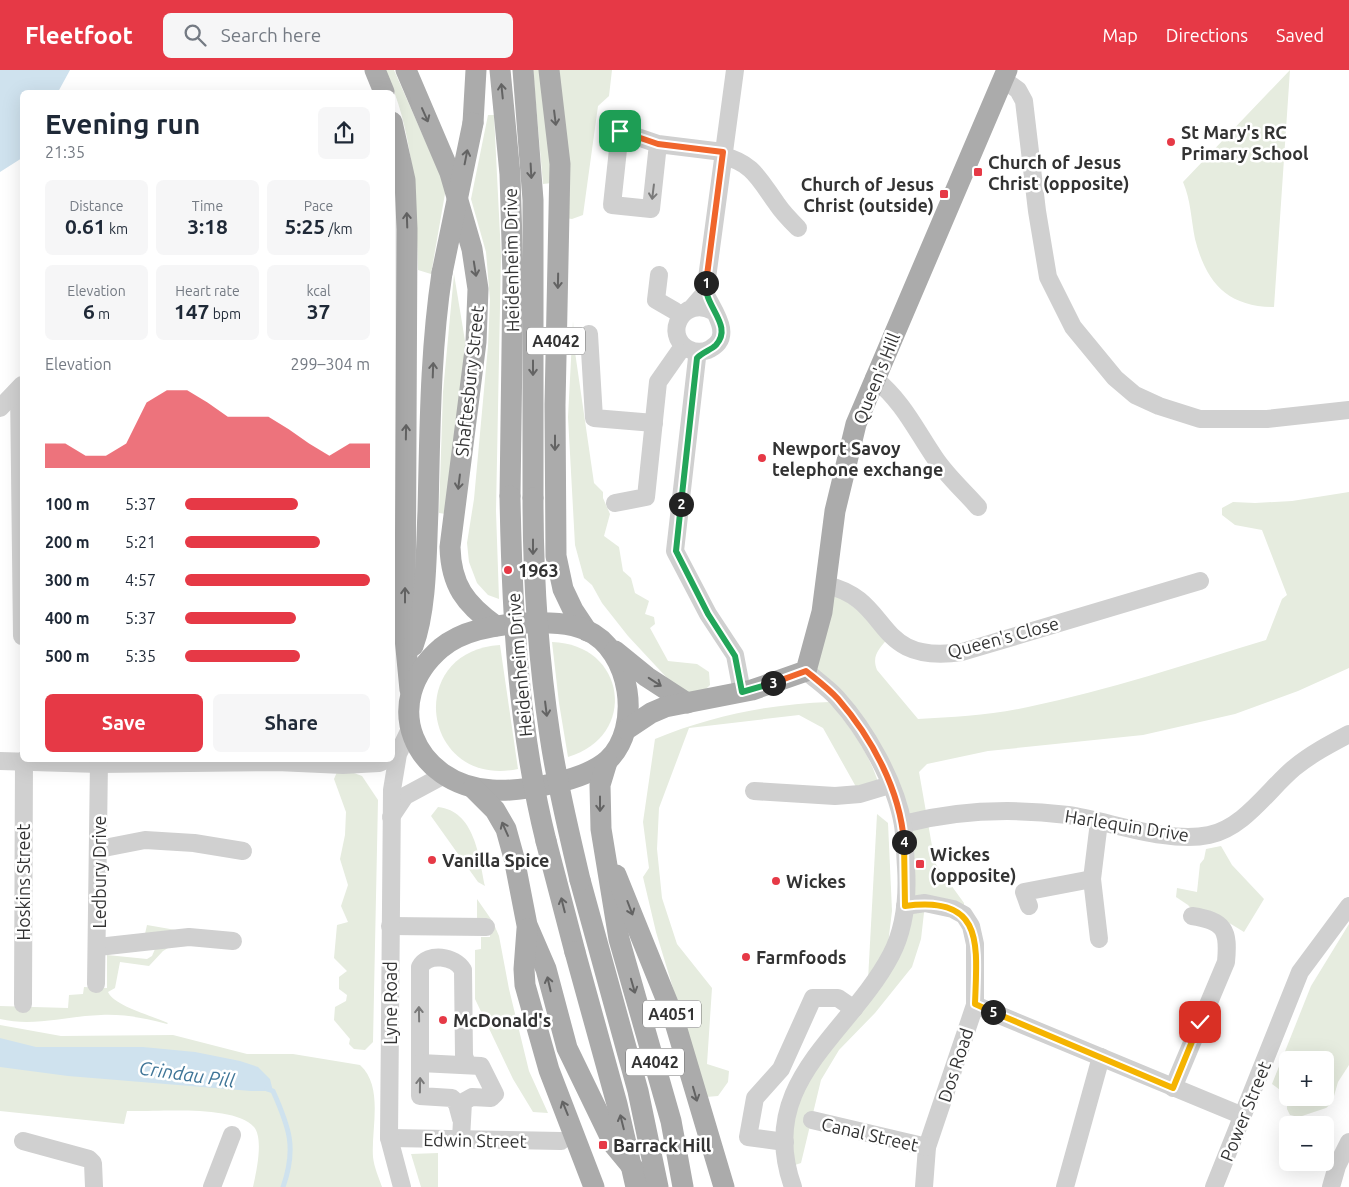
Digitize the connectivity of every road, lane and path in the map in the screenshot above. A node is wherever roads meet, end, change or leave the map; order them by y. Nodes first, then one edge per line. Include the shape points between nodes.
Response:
1 (374, 70) edge
2 (406, 70) edge
3 (476, 70) edge
4 (500, 70) edge
5 (523, 70) edge
6 (549, 70) edge
7 (735, 70) edge
8 (1006, 75) edge
9 (383, 90) edge
10 (395, 143) edge
11 (658, 144) dead end
12 (722, 154) junction
13 (399, 172) edge
14 (798, 228) dead end
15 (400, 269) edge
16 (659, 275) dead end
17 (705, 293) junction
18 (713, 311) junction
19 (589, 334) dead end
20 (686, 334) junction
21 (874, 378) junction
22 (20, 388) edge
23 (0, 408) edge
24 (1349, 410) edge
25 (654, 423) junction
26 (615, 503) dead end
27 (978, 508) dead end
28 (1200, 580) dead end
29 (826, 585) junction
30 (496, 626) junction
31 (595, 636) junction
32 (408, 661) junction
33 (806, 671) junction
34 (410, 690) junction
35 (742, 692) junction
36 (688, 703) junction
37 (410, 729) junction
38 (627, 729) junction
39 (1349, 734) edge
40 (395, 753) edge
41 (20, 760) edge
42 (0, 761) edge
43 (24, 762) edge
44 (99, 762) edge
45 (343, 762) edge
46 (390, 762) edge
47 (391, 762) edge
48 (607, 762) junction
49 (444, 775) junction
50 (890, 785) junction
51 (473, 788) junction
52 (413, 790) junction
53 (754, 791) dead end
54 (391, 816) junction
55 (1099, 822) junction
56 (903, 824) junction
57 (604, 848) junction
58 (100, 849) junction
59 (243, 851) dead end
60 (1092, 878) junction
61 (905, 906) junction
62 (1029, 906) dead end
63 (1349, 906) edge
64 (1192, 916) dead end
65 (527, 925) junction
66 (390, 926) junction
67 (486, 927) dead end
68 (1099, 939) dead end
69 (233, 941) dead end
70 (98, 947) junction
71 (96, 984) dead end
72 (23, 1004) dead end
73 (975, 1004) junction
74 (854, 1009) junction
75 (1101, 1057) junction
76 (420, 1063) junction
77 (467, 1064) junction
78 (1173, 1088) junction
79 (1243, 1116) junction
80 (461, 1119) junction
81 (812, 1120) dead end
82 (232, 1134) dead end
83 (389, 1138) junction
84 (461, 1139) junction
85 (23, 1141) dead end
86 (561, 1141) dead end
87 (785, 1142) junction
88 (1349, 1142) edge
89 (927, 1147) junction
90 (94, 1187) edge
91 (212, 1187) edge
92 (402, 1187) edge
93 (594, 1187) edge
94 (636, 1187) edge
95 (657, 1187) edge
96 (684, 1187) edge
97 (724, 1187) edge
98 (793, 1187) edge
99 (924, 1187) edge
100 (1065, 1187) edge
101 (1214, 1187) edge
102 (1331, 1187) edge

1 - 9 main road
2 -> 30 main road, Shaftesbury Street via 450,173 472,249 478,289 476,342 450,547 457,588 479,614
32 -> 3 main road, bridge via 416,639 425,568 434,327 473,122
94 -> 4 main road, Heidenheim Drive / A4042, bridge via 536,798 518,686 510,496 513,276 510,174
5 -> 95 main road, Heidenheim Drive / A4042, bridge via 533,200 533,575 540,659 560,793 582,890 638,1091
6 -> 31 main road, A4042 via 560,164 554,414 556,556 563,589 573,610
7 - 12 street
8 - 21 main road, Queen's Hill
8 - 24 street via 1024,101 1048,277 1073,327 1115,378 1135,395 1200,419 1276,418
10 - 13 main road
11 - 12 street
12 - 14 street via 737,159 758,175 778,206
12 - 17 street
15 -> 13 main road
32 -> 15 main road via 405,638
16 - 20 street via 656,300
17 - 18 street
17 - 20 street
18 - 20 street via 706,308
18 - 20 street via 721,323 717,344
19 - 25 street via 594,418
20 - 25 street via 658,382
20 - 35 street via 676,551 708,614 735,656
21 - 27 street via 892,393 936,459
21 - 29 main road, Queen's Hill via 854,432 835,511
22 - 23 street
25 - 26 street via 646,497
28 - 29 street, Queen's Close via 962,652 941,655 920,653 901,646 854,594
29 - 33 main road, Queen's Hill
30 - 31 main road, A4042 via 566,625
30 - 34 main road, A4042 via 460,636 441,648
31 -> 36 main road via 647,677
31 - 38 main road, A4042 via 620,663 626,683
32 - 34 main road
33 - 35 main road
33 - 50 street via 837,698 855,721
34 - 37 main road, A4042 via 407,710
35 - 36 main road
36 - 38 main road via 651,713
37 - 40 street, Lyne Road
37 - 49 main road, A4042 via 430,764
38 - 48 main road, A4042 via 620,747
39 - 55 street, Harlequin Drive via 1294,768 1236,823 1210,835 1191,837 1155,833
41 - 42 street
43 - 72 street, Hoskins Street
44 - 45 street
44 - 58 street, Ledbury Drive
46 - 54 street, Lyne Road
47 - 52 street
48 - 51 main road, A4042 via 568,779 531,788 505,791
48 -> 57 main road, A4042 via 600,785
49 - 51 main road, A4042
49 - 52 street
50 - 53 street via 860,794 835,796
50 - 56 street
65 -> 51 main road via 506,829 494,810
52 - 54 street
54 - 66 street, Lyne Road
55 - 56 street, Harlequin Drive via 1044,813 978,811
55 - 60 street
56 - 61 street via 907,881
57 -> 96 main road, A4042 via 619,939 671,1122
57 -> 97 main road, A4051 via 673,1016
58 - 59 street via 144,840 194,843
58 - 70 street, Ledbury Drive
60 - 62 street via 1024,892
60 - 68 street
61 - 73 street, Dos Road via 940,905 953,909 968,921 975,944
61 - 74 street via 900,935 890,956
63 - 79 street, Power Street via 1300,972
64 - 78 street via 1218,923 1224,930 1228,939 1226,962
93 -> 65 main road via 549,1070 525,984
95 -> 65 main road via 632,1168 614,1144 567,1048 546,969
66 - 67 street
66 - 83 street, Lyne Road
69 - 70 street via 189,937
70 - 71 street, Ledbury Drive
73 - 75 street
73 - 89 street, Dos Road
74 - 87 street via 814,1058 793,1093
74 - 87 street via 838,998 813,998 780,1069 755,1098 748,1137
75 - 78 street
75 - 100 street
76 - 77 street
76 -> 77 street via 420,967 431,959 451,958 459,962 463,970 464,1056
80 -> 76 street via 452,1098 420,1096
77 - 80 street via 481,1066 495,1094 491,1098 472,1098 463,1102
78 - 79 street
79 - 101 street, Power Street
80 - 84 street
81 - 89 street, Canal Street
82 - 91 street
83 - 84 street, Edwin Street
83 - 92 street, Lyne Road
84 - 86 street, Edwin Street
85 - 90 street via 88,1159 93,1163
87 - 98 street via 786,1168
88 - 102 street
89 - 99 street, Dos Road

